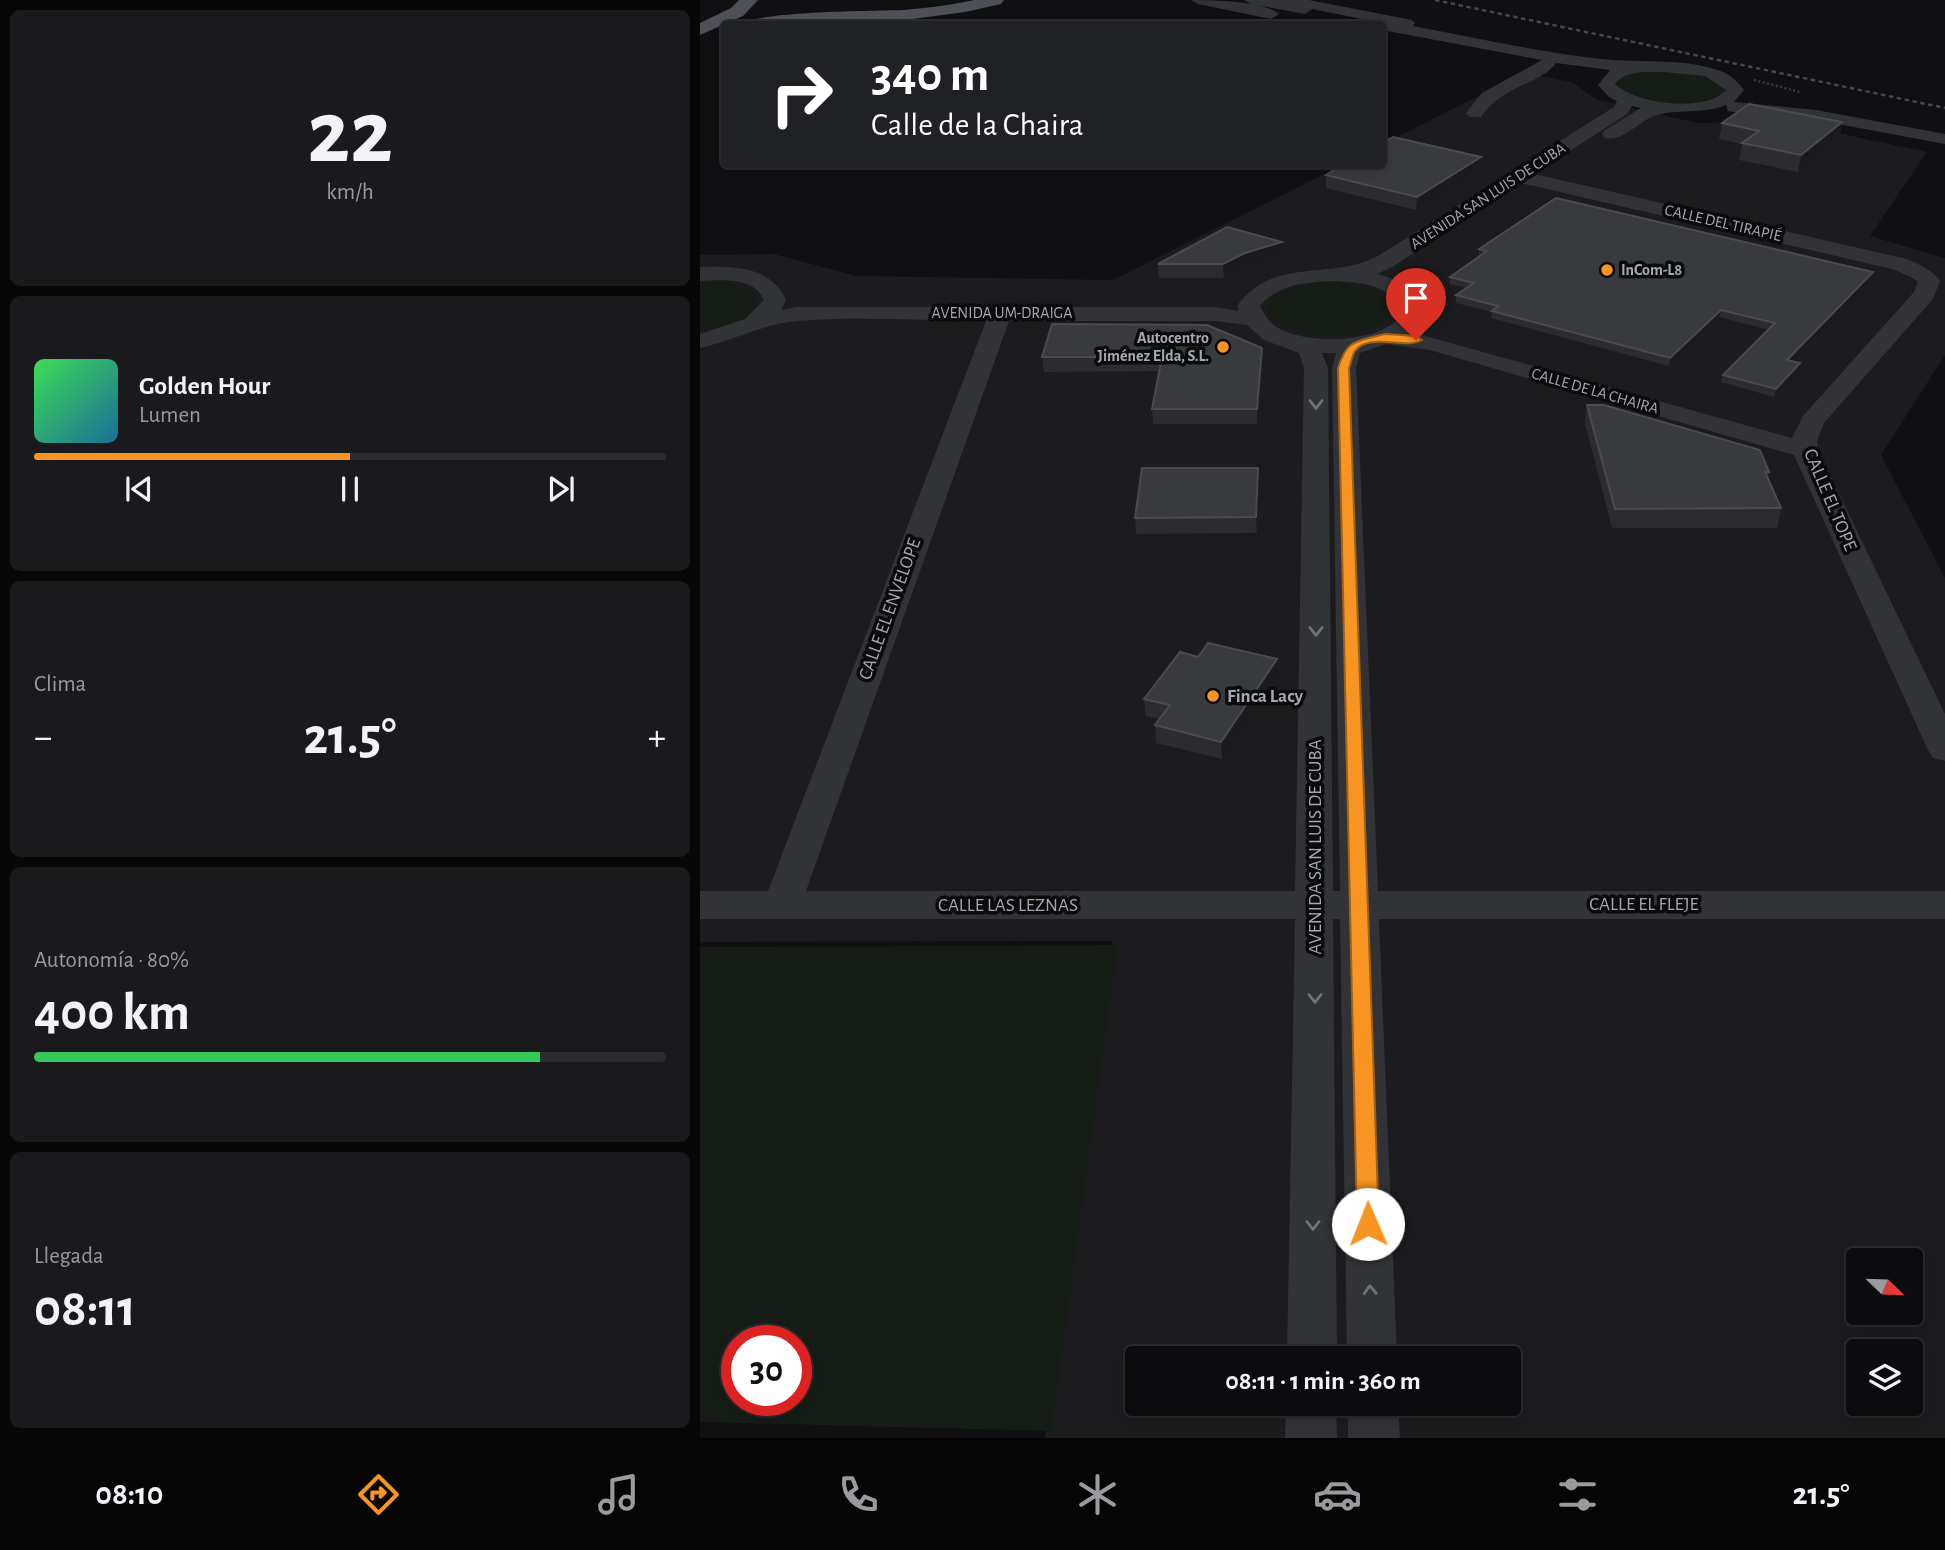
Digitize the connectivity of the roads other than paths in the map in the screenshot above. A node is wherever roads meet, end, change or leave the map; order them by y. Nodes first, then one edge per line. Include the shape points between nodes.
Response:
1 (749, 0) edge
2 (839, 0) edge
3 (995, 0) edge
4 (1198, 0) edge
5 (1223, 0) edge
6 (1251, 0) edge
7 (1286, 0) edge
8 (772, 5) dead end
9 (962, 8) junction
10 (721, 21) edge
11 (721, 21) edge
12 (734, 21) edge
13 (786, 21) edge
14 (1305, 21) edge
15 (1334, 21) edge
16 (1360, 21) edge
17 (721, 26) edge
18 (1386, 26) edge
19 (700, 33) edge
20 (721, 33) edge
21 (1386, 34) edge
22 (700, 41) edge
23 (1507, 49) junction
24 (1548, 63) junction
25 (1638, 68) junction
26 (1606, 85) junction
27 (1732, 85) junction
28 (1626, 99) junction
29 (1703, 106) junction
30 (1669, 107) junction
31 (1475, 113) dead end
32 (1837, 119) junction
33 (1945, 132) edge
34 (1945, 139) edge
35 (1945, 145) edge
36 (1518, 176) junction
37 (1539, 181) junction
38 (700, 274) edge
39 (1337, 274) junction
40 (1924, 276) joint
41 (1402, 292) junction
42 (773, 293) junction
43 (1256, 294) junction
44 (1000, 313) junction
45 (1413, 314) junction
46 (1250, 319) junction
47 (754, 323) junction
48 (1385, 337) junction
49 (700, 341) edge
50 (1298, 343) junction
51 (1358, 344) junction
52 (1806, 441) junction
53 (1945, 750) edge
54 (700, 905) edge
55 (782, 905) junction
56 (1340, 905) junction
57 (1945, 905) edge
58 (1313, 1346) edge
59 (1371, 1346) edge
60 (1311, 1416) edge
61 (1373, 1416) edge
62 (1311, 1438) edge
63 (1374, 1438) edge

1 - 10 main road
2 - 9 main road via 886,11
3 - 9 main road
4 - 14 street
5 - 15 street
6 - 16 street
7 - 23 street via 1477,37
8 - 12 main road
9 - 13 main road via 909,16
11 - 19 main road
17 - 19 main road
18 - 23 street
20 - 22 main road
21 - 24 street via 1513,61
23 - 25 street
24 - 26 street
24 - 31 street via 1498,91
25 - 26 street via 1614,74
25 - 27 street via 1702,71
26 - 28 street
27 - 29 street via 1733,95 1727,100
27 - 33 street
28 - 30 street
28 - 36 street, AVENIDA SAN LUIS DE CUBA via 1621,110
29 - 30 street
29 - 32 street via 1773,109
30 - 37 street, AVENIDA SAN LUIS DE CUBA via 1642,114
32 - 34 street
32 - 35 street
36 - 37 street, CALLE DEL TIRAPIÉ
36 - 39 street, AVENIDA SAN LUIS DE CUBA via 1386,261
37 - 40 street, CALLE DEL TIRAPIÉ via 1899,264
37 - 41 street, AVENIDA SAN LUIS DE CUBA via 1400,274
38 - 42 street, AVENIDA UM-DRAIGA via 746,277
39 - 41 street via 1385,283
39 - 43 street, AVENIDA UM-DRAIGA via 1290,279
40 - 52 street, CALLE EL TOPE via 1929,285 1925,294 1812,421
41 - 45 street via 1412,302
42 - 43 street, AVENIDA UM-DRAIGA via 821,302 1210,302
42 - 47 street via 772,308
43 - 46 street via 1248,306
44 - 46 street, AVENIDA UM-DRAIGA via 1215,314
44 - 47 street, AVENIDA UM-DRAIGA via 796,314
44 - 55 street, CALLE EL ENVELOPE
45 - 48 street via 1405,327
45 - 52 street, CALLE DE LA CHAIRA via 1447,334 1742,418
46 - 50 street via 1268,333
47 - 49 street, AVENIDA UM-DRAIGA
48 - 51 street
48 - 52 street, CALLE DE LA CHAIRA via 1434,344
50 - 51 street
50 -> 56 street, AVENIDA SAN LUIS DE CUBA via 1309,349 1316,369
51 - 56 street, AVENIDA SAN LUIS DE CUBA via 1349,350 1344,368
52 - 53 street, CALLE EL TOPE
54 - 55 street, CALLE LAS LEZNAS
55 - 56 street, CALLE LAS LEZNAS
56 - 57 street, CALLE EL FLEJE
56 -> 58 street, AVENIDA SAN LUIS DE CUBA
59 -> 56 street, AVENIDA SAN LUIS DE CUBA
60 - 62 street
61 - 63 street

